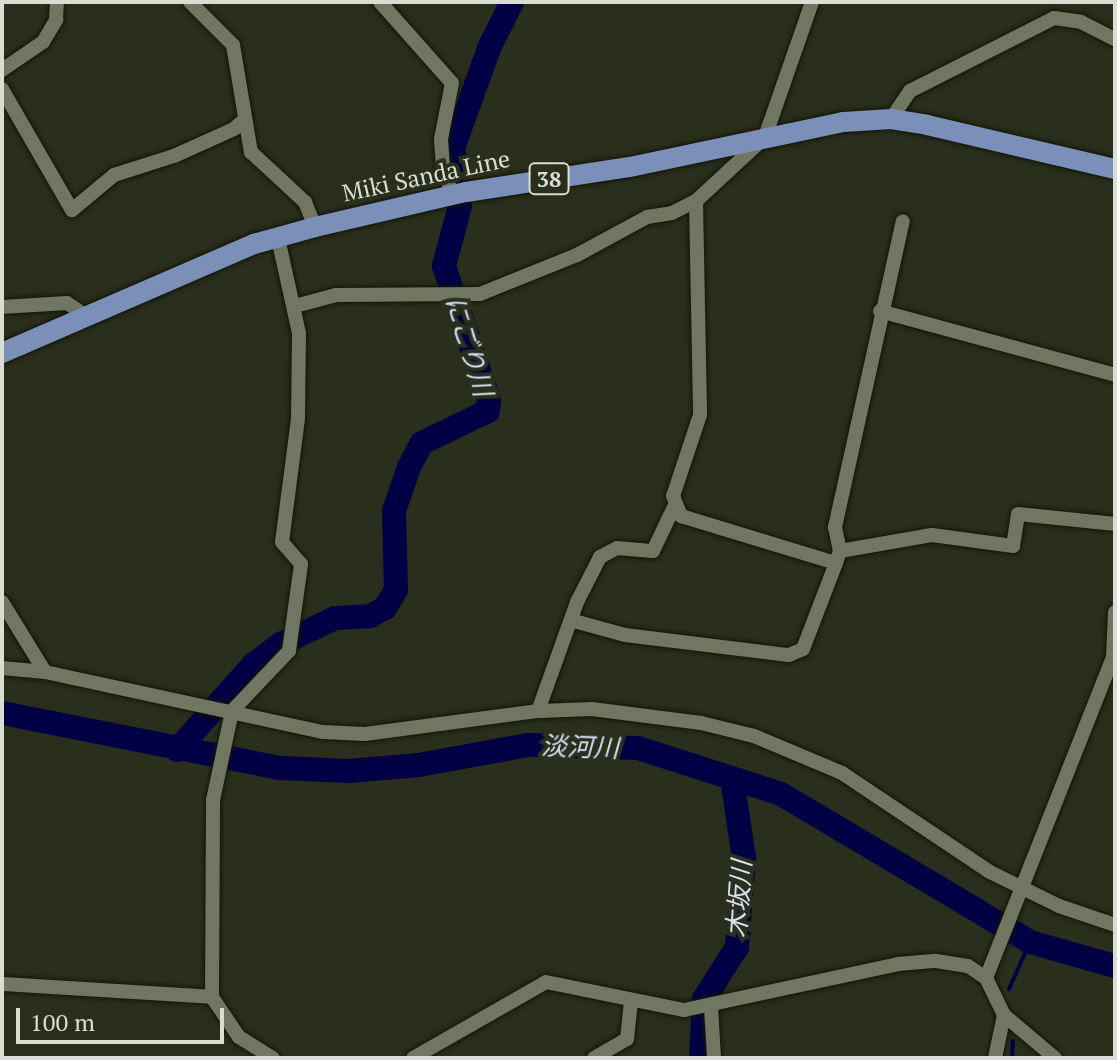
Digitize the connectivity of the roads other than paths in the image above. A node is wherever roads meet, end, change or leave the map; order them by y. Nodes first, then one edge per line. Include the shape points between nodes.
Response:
1 (57, 2) edge
2 (190, 2) edge
3 (380, 2) edge
4 (812, 2) edge
5 (1115, 39) edge
6 (2, 70) edge
7 (2, 89) edge
8 (245, 119) junction
9 (891, 119) junction
10 (765, 137) junction
11 (1115, 169) edge
12 (453, 195) junction
13 (696, 201) junction
14 (903, 221) dead end
15 (315, 227) junction
16 (278, 238) junction
17 (295, 306) junction
18 (2, 307) edge
19 (880, 311) junction
20 (85, 315) junction
21 (2, 353) edge
22 (1115, 375) edge
23 (674, 507) junction
24 (1115, 524) edge
25 (838, 557) junction
26 (2, 602) edge
27 (1115, 612) edge
28 (574, 621) junction
29 (2, 668) edge
30 (45, 672) junction
31 (232, 711) junction
32 (538, 711) junction
33 (1020, 889) junction
34 (1115, 925) edge
35 (988, 974) junction
36 (2, 984) edge
37 (212, 997) junction
38 (631, 1000) junction
39 (711, 1007) junction
40 (1004, 1015) junction
41 (273, 1058) edge
42 (413, 1058) edge
43 (594, 1058) edge
44 (714, 1058) edge
45 (995, 1058) edge
46 (1055, 1058) edge

1 - 6 street via 56,20 43,42
2 - 8 street via 233,45
3 - 12 street via 452,83 441,139 443,171
4 - 10 street
5 - 9 street via 1081,22 1054,18 910,91
7 - 8 street via 72,210 114,175 174,156
8 - 15 street via 257,162 305,202
9 - 10 main road, Miki Sanda Line / 38
9 - 11 main road, Miki Sanda Line / 38
10 - 12 main road, Miki Sanda Line / 38 via 630,167
10 - 13 street
12 - 15 main road, Miki Sanda Line / 38
13 - 17 street via 647,217 577,255 480,294 336,295
13 - 23 street via 700,415
14 - 19 street
15 - 16 main road, Miki Sanda Line / 38
16 - 17 street
16 - 20 main road, Miki Sanda Line / 38
17 - 31 street via 298,418 282,542 301,564 297,603 289,651
18 - 20 street via 67,303
19 - 22 street
19 - 25 street via 835,527
20 - 21 main road, Miki Sanda Line / 38
23 - 25 street via 681,516
23 - 28 street via 653,551 617,548 600,557 577,602
24 - 25 street via 1018,514 1013,546 932,535
25 - 28 street via 803,649 789,655 759,656 742,649 625,635
26 - 30 street
27 - 33 street via 1113,658
28 - 32 street
29 - 30 street
30 - 31 street
31 - 32 street via 323,732 365,734
31 - 37 street via 217,793
32 - 33 street via 656,714 754,736 842,773
33 - 34 street
33 - 35 street
35 - 39 street via 946,963 898,964
35 - 40 street
36 - 37 street
37 - 41 street via 239,1037
38 - 39 street
38 - 42 street via 546,982
38 - 43 street via 627,1039
39 - 44 street
40 - 45 street
40 - 46 street

